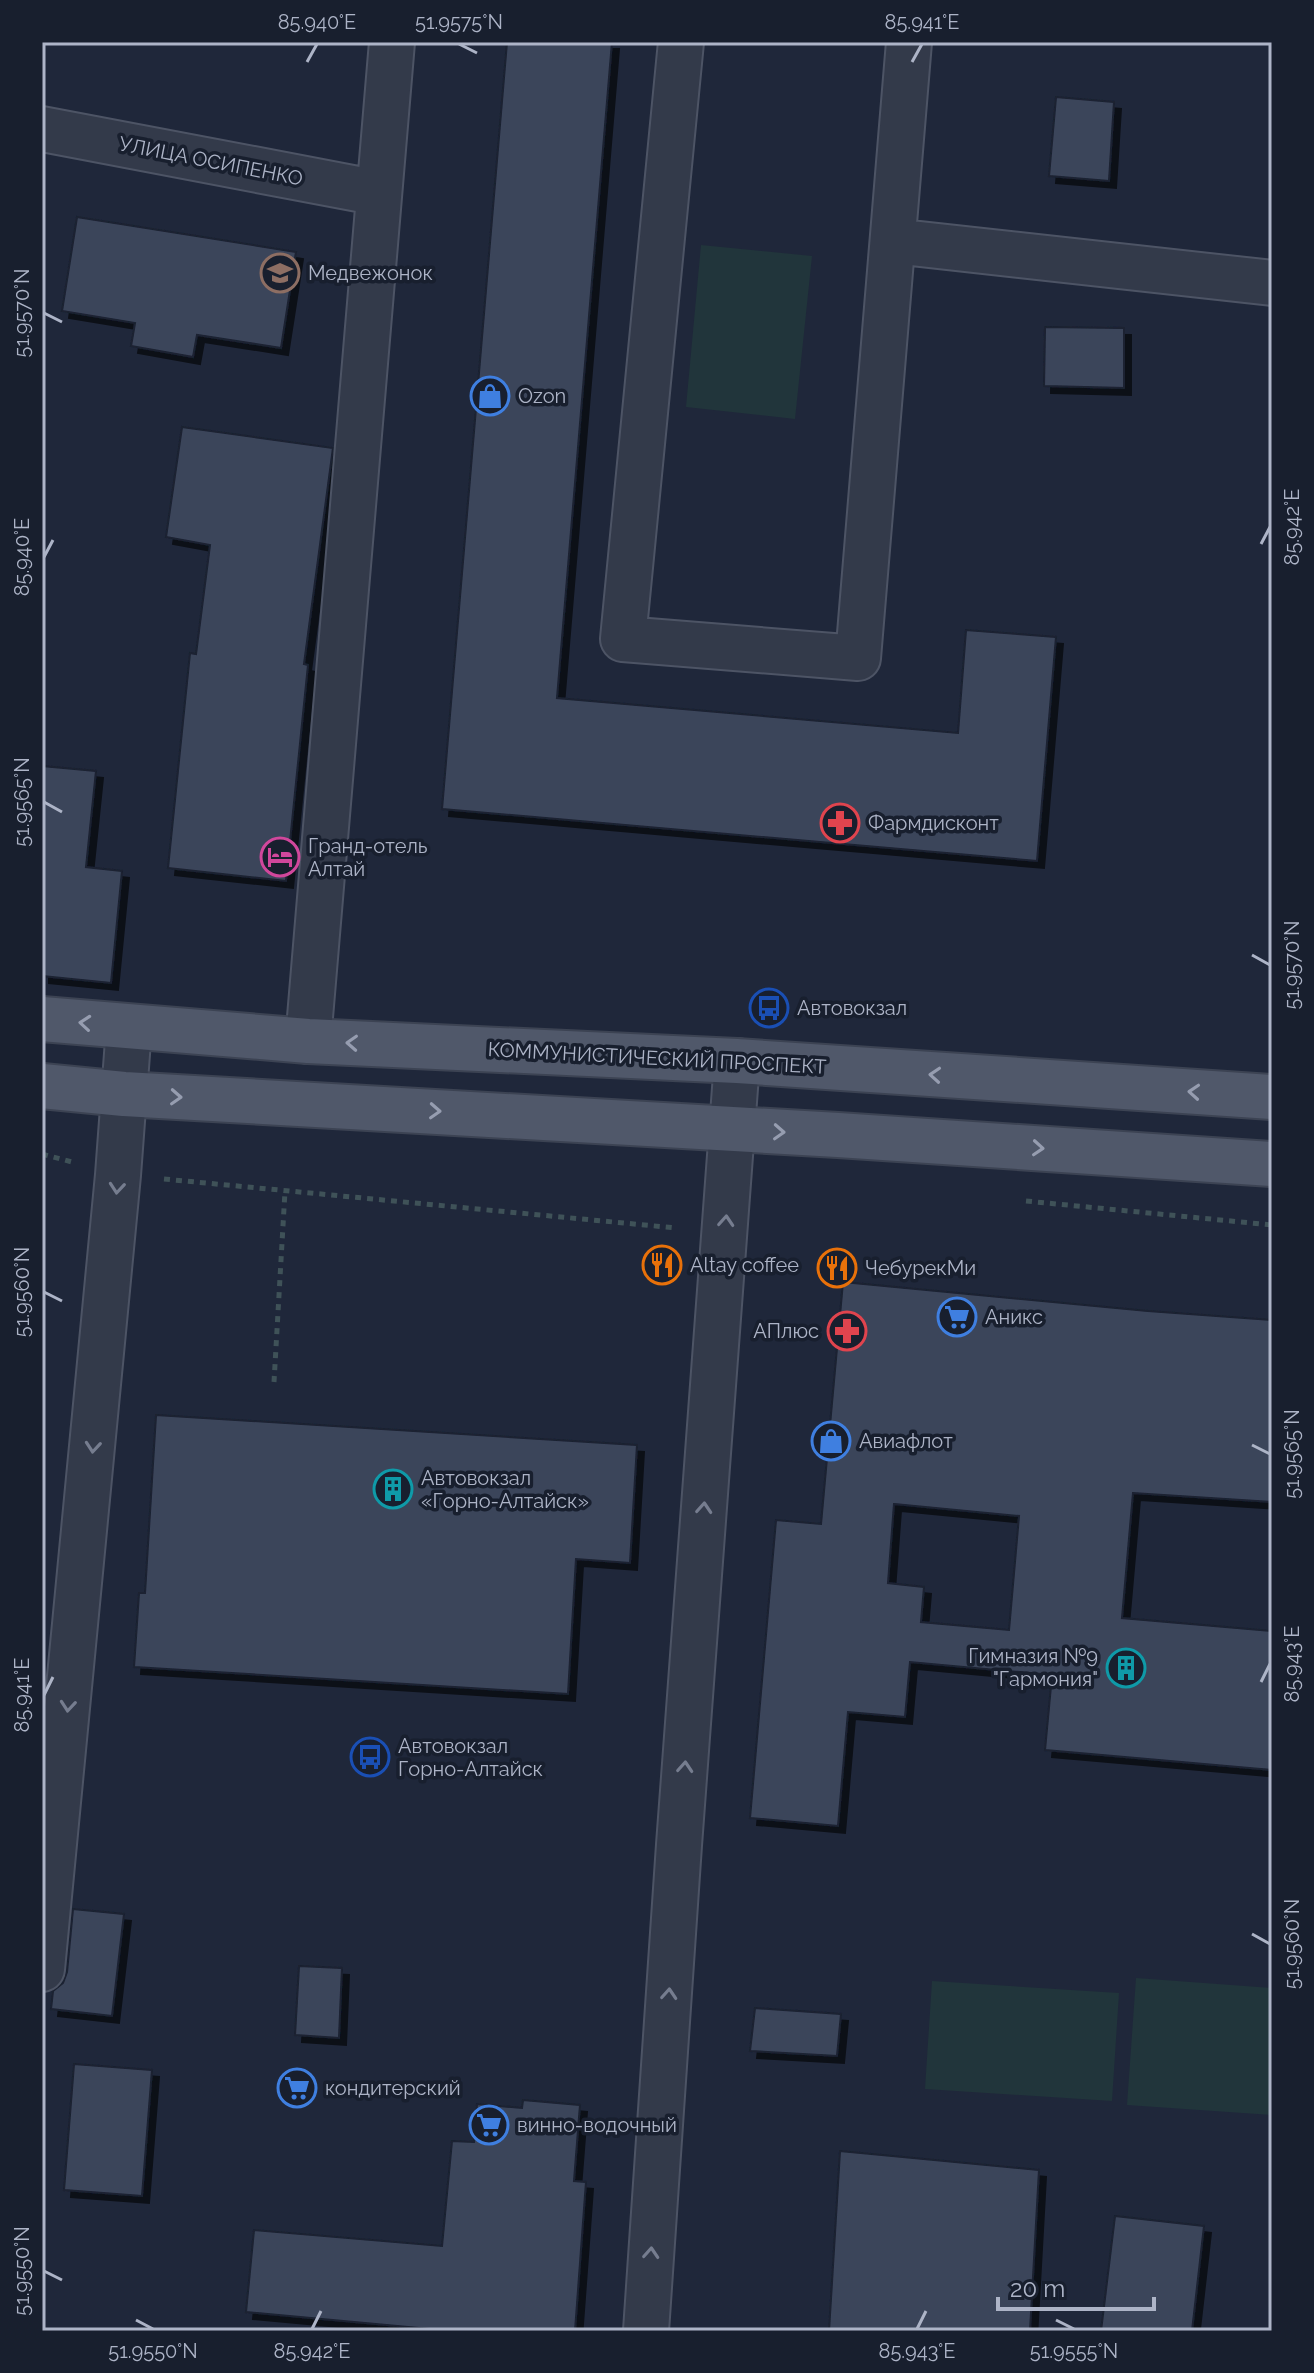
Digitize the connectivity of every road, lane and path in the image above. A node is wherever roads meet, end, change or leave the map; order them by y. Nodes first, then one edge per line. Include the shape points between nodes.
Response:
1 (392, 42) edge
2 (681, 42) edge
3 (909, 42) edge
4 (42, 129) edge
5 (379, 193) junction
6 (893, 241) junction
7 (1272, 283) edge
8 (42, 1019) edge
9 (129, 1027) junction
10 (308, 1041) junction
11 (737, 1061) junction
12 (42, 1086) edge
13 (124, 1094) junction
14 (1272, 1097) edge
15 (732, 1129) junction
16 (42, 1154) edge
17 (1272, 1164) edge
18 (118, 1175) junction
19 (285, 1191) junction
20 (1023, 1200) dead end
21 (726, 1211) junction
22 (1272, 1225) edge
23 (274, 1382) dead end
24 (50, 1800) edge
25 (42, 1969) edge
26 (646, 2331) edge

1 - 5 street
2 - 6 street via 623,639 858,658
3 - 6 street
4 - 5 street, УЛИЦА ОСИПЕНКО
5 - 10 street
6 - 7 street
9 -> 8 main road, КОММУНИСТИЧЕСКИЙ ПРОСПЕКТ
9 - 10 main road, КОММУНИСТИЧЕСКИЙ ПРОСПЕКТ
9 - 13 street
11 -> 10 main road, КОММУНИСТИЧЕСКИЙ ПРОСПЕКТ
14 -> 11 main road, КОММУНИСТИЧЕСКИЙ ПРОСПЕКТ
11 - 15 street
12 - 13 main road
13 -> 15 main road
13 - 18 street
15 -> 17 main road
15 - 21 street
16 - 18 path
18 - 19 path
18 -> 24 street
19 - 21 path via 686,1229
19 - 23 path
20 - 22 path
26 -> 21 street
24 - 25 street

